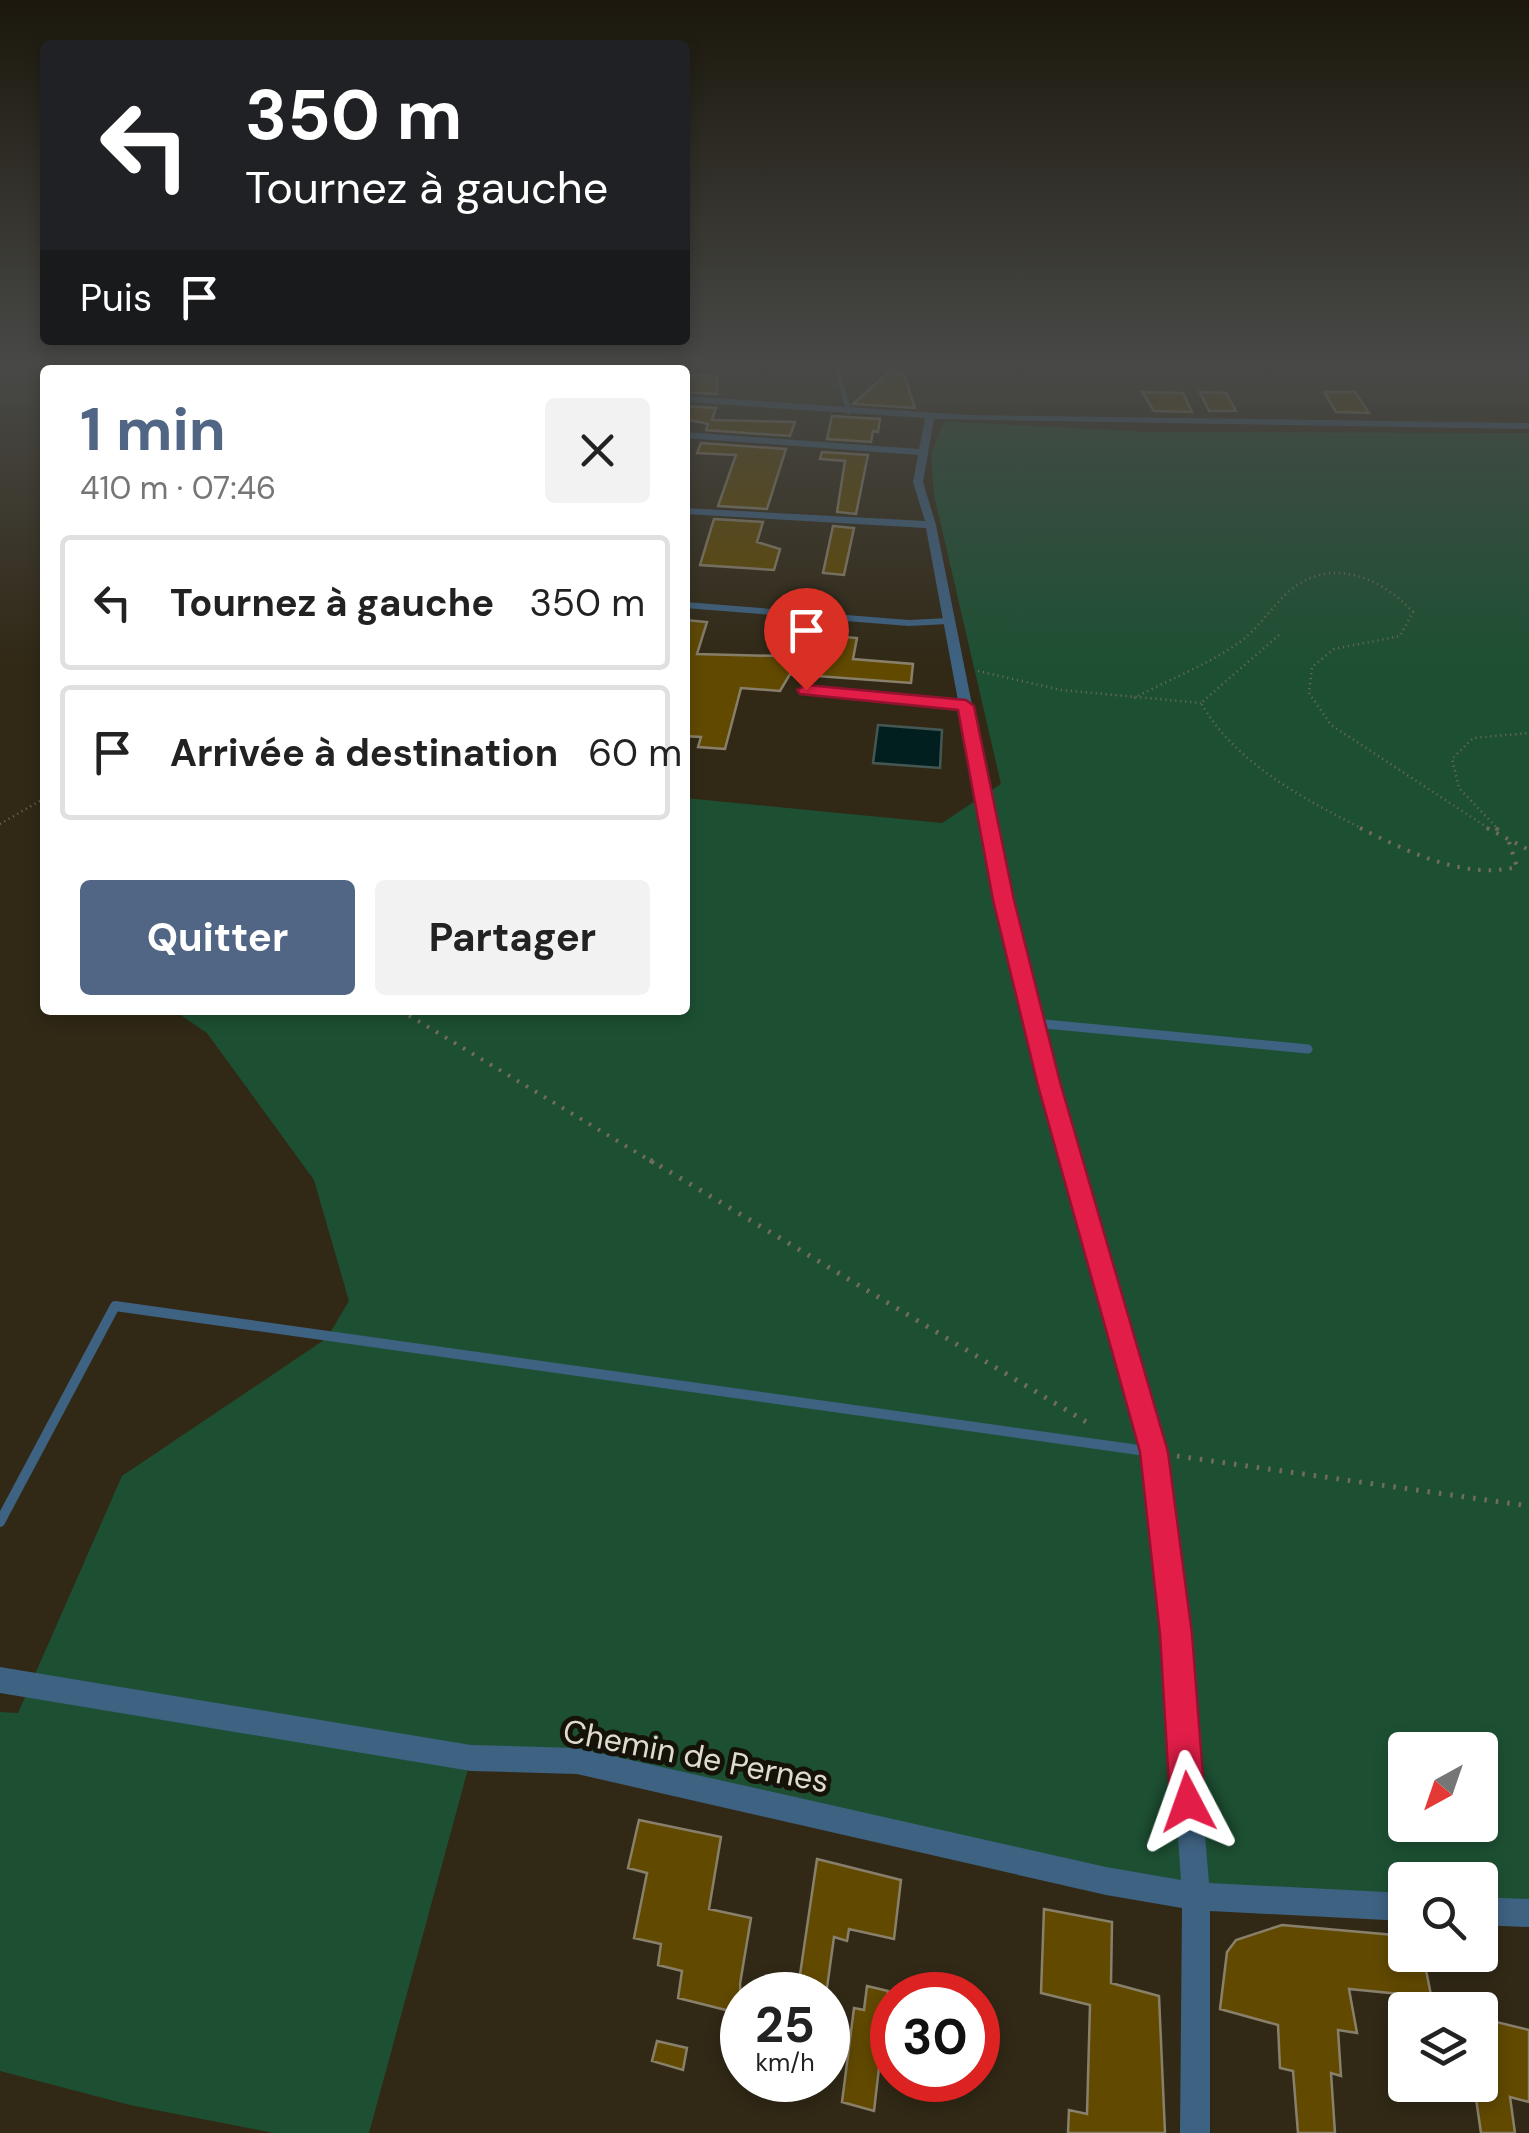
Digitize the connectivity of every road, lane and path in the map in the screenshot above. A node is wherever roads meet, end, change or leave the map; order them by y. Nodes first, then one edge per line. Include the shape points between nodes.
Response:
1 (921, 467) edge
2 (690, 511) edge
3 (931, 526) junction
4 (690, 606) edge
5 (948, 621) junction
6 (1279, 635) dead end
7 (957, 667) junction
8 (806, 690) dead end
9 (1134, 698) junction
10 (1201, 703) junction
11 (966, 706) junction
12 (1529, 732) edge
13 (40, 801) edge
14 (0, 824) edge
15 (1509, 842) junction
16 (1529, 850) edge
17 (408, 1015) edge
18 (1034, 1023) junction
19 (1308, 1048) dead end
20 (1131, 1449) junction
21 (1154, 1452) junction
22 (1529, 1506) edge
23 (0, 1522) edge
24 (0, 1680) edge
25 (1196, 1896) junction
26 (1388, 1906) edge
27 (1498, 1912) edge
28 (1529, 1913) edge
29 (1195, 2133) edge

1 - 3 street via 918,482
2 - 3 street
3 - 5 street
4 - 5 lane via 909,624
5 - 7 street
6 - 10 path
7 - 9 path
7 - 11 street
8 - 11 lane
9 - 10 path
9 - 15 path via 1238,643 1304,580 1329,572 1377,582 1396,590 1414,612 1400,636 1334,649 1312,667 1309,692 1331,726
10 - 15 path via 1221,734 1265,771 1326,810 1414,852 1488,873 1517,867
11 - 18 street
12 - 15 path via 1473,738 1452,760 1460,788
13 - 14 path
15 - 16 path
17 - 20 path
18 - 19 lane
18 - 21 street
20 - 21 lane
20 - 23 lane via 115,1306
21 - 22 path
21 - 25 street
24 - 25 street, Chemin de Pernes via 471,1758 577,1761 1106,1882
25 - 26 street, Chemin de Pernes
25 - 29 street
27 - 28 street

